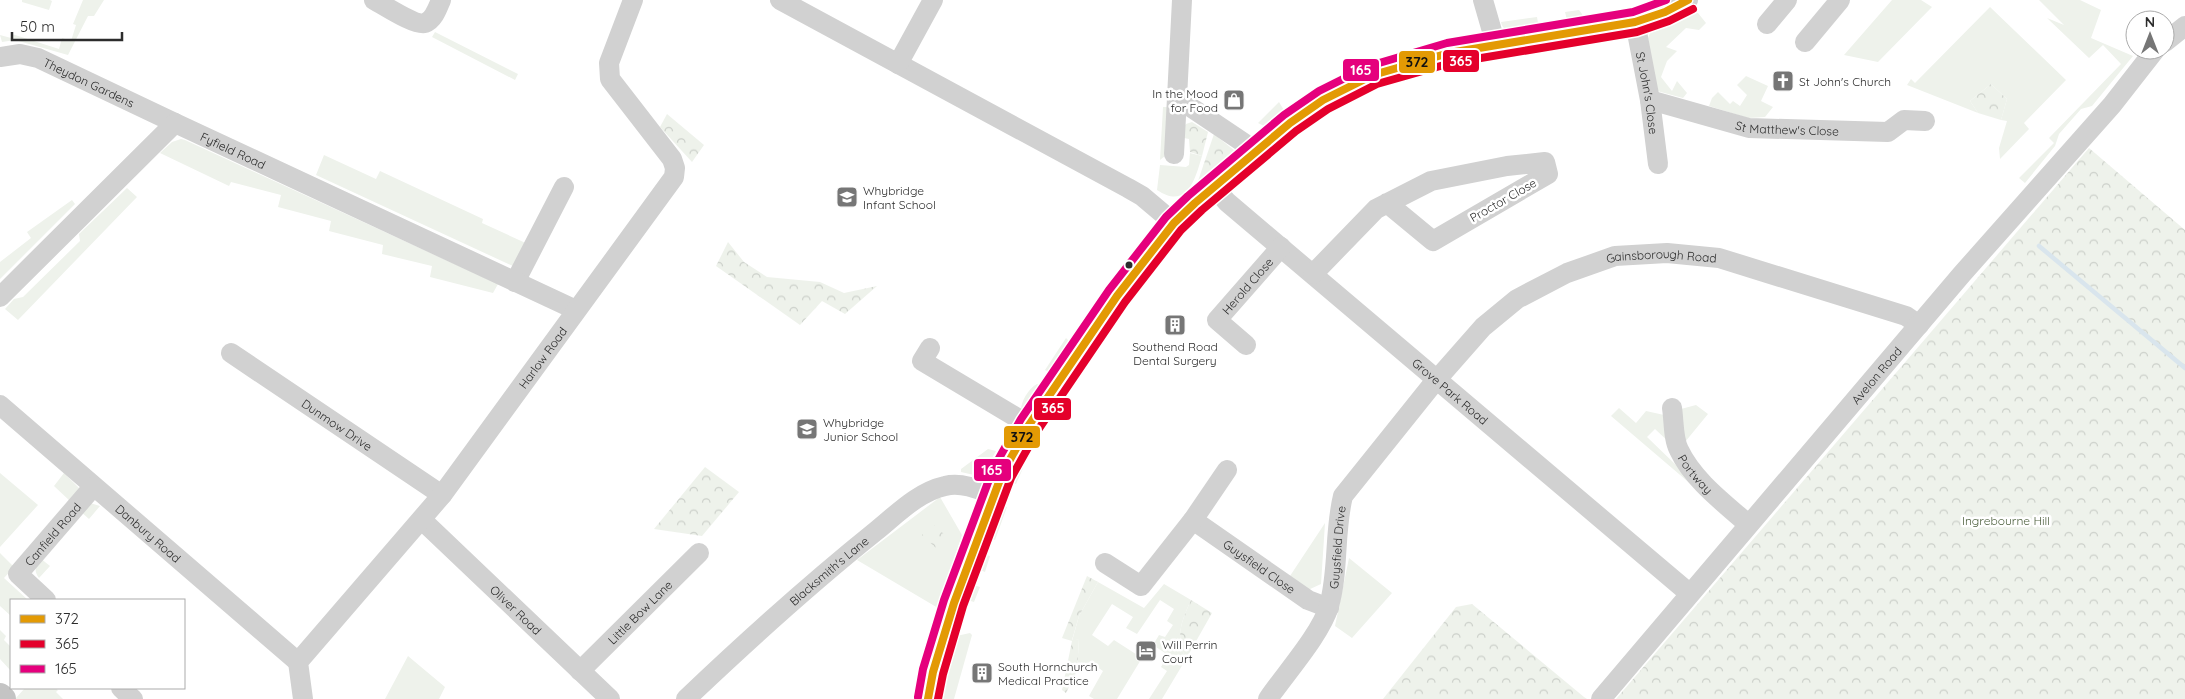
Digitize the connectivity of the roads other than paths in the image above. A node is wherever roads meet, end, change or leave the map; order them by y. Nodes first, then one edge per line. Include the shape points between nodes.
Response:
1 (374, 0) edge
2 (441, 0) edge
3 (633, 0) edge
4 (780, 0) edge
5 (933, 0) edge
6 (1182, 0) edge
7 (1484, 0) edge
8 (1688, 0) edge
9 (1787, 0) edge
10 (1840, 0) edge
11 (1635, 22) junction
12 (1767, 24) dead end
13 (2185, 26) edge
14 (2175, 34) edge
15 (1805, 42) dead end
16 (1496, 45) junction
17 (0, 57) edge
18 (2147, 60) edge
19 (898, 64) junction
20 (1177, 98) junction
21 (1650, 100) junction
22 (1925, 121) dead end
23 (175, 123) junction
24 (1174, 154) dead end
25 (1253, 154) junction
26 (1658, 164) dead end
27 (564, 187) dead end
28 (1214, 188) junction
29 (1387, 203) junction
30 (1174, 223) junction
31 (1281, 247) junction
32 (1313, 274) junction
33 (516, 282) junction
34 (0, 297) edge
35 (576, 310) junction
36 (1919, 325) junction
37 (1246, 345) dead end
38 (930, 348) dead end
39 (231, 353) dead end
40 (1436, 379) junction
41 (0, 405) edge
42 (1672, 408) dead end
43 (1029, 425) junction
44 (1227, 470) dead end
45 (93, 487) junction
46 (442, 495) junction
47 (993, 495) junction
48 (422, 520) junction
49 (1193, 520) junction
50 (1748, 524) junction
51 (699, 553) dead end
52 (1105, 564) dead end
53 (1689, 593) junction
54 (45, 599) edge
55 (1329, 608) junction
56 (298, 662) junction
57 (580, 671) junction
58 (122, 689) edge
59 (0, 696) edge
60 (3, 699) edge
61 (133, 699) edge
62 (304, 699) edge
63 (610, 699) edge
64 (686, 699) edge
65 (928, 699) edge
66 (1268, 699) edge
67 (1601, 699) edge

1 - 2 street via 416,23 425,23 432,18
3 - 35 street, Harlow Road via 609,63 610,79 672,159 674,177
4 - 19 street
5 - 19 street
6 - 20 street
7 - 16 street
8 - 11 street
9 - 12 street
10 - 15 street
11 - 16 street
11 - 21 street, St John's Close
13 - 14 street, Avelon Road
16 - 25 street via 1405,64 1351,84 1290,123
17 - 23 street, Theydon Gardens via 20,54 38,58
18 - 36 street, Avelon Road
19 - 30 street via 1142,196
20 - 24 street
20 - 25 street via 1244,143
21 - 22 street, St Matthew's Close via 1749,128 1888,132 1904,120
21 - 26 street, St John's Close
23 - 33 street, Fyfield Road
23 - 34 street
25 - 28 street
27 - 33 street
28 - 30 street
28 - 31 street, Grove Park Road
29 - 29 street, Proctor Close via 1431,181 1507,166 1545,162 1548,174 1433,241
29 - 32 street, Proctor Close via 1376,209
30 - 43 street via 1116,296
31 - 32 street, Grove Park Road
31 - 37 street, Herold Close via 1217,320
32 - 40 street, Grove Park Road
33 - 35 street, Fyfield Road
35 - 46 street, Harlow Road
36 - 40 street, Gainsborough Road via 1906,316 1719,258 1667,253 1615,256 1566,273 1517,299 1483,327
36 - 50 street, Avelon Road
38 - 43 street via 922,361
39 - 46 street, Dunmow Drive
40 - 53 street, Grove Park Road
40 - 55 street, Guysfield Drive via 1343,496
41 - 45 street, Danbury Road
42 - 50 street, Portway via 1678,449 1690,468
43 - 47 street
44 - 49 street
45 - 54 street, Canfield Road via 18,574
45 - 56 street, Danbury Road
46 - 48 street, Harlow Road
47 - 64 street, Blacksmith's Lane via 961,485 947,485 928,491 823,576
47 - 65 street via 932,672
48 - 56 street, Harlow Road
48 - 57 street, Oliver Road
49 - 52 street via 1140,586
49 - 55 street, Guysfield Close via 1308,600
50 - 53 street, Avelon Road
51 - 57 street, Little Bow Lane
53 - 67 street, Avelon Road
55 - 66 street, Guysfield Drive via 1322,623
56 - 62 street
57 - 63 street, Oliver Road
58 - 61 street
59 - 60 main road

